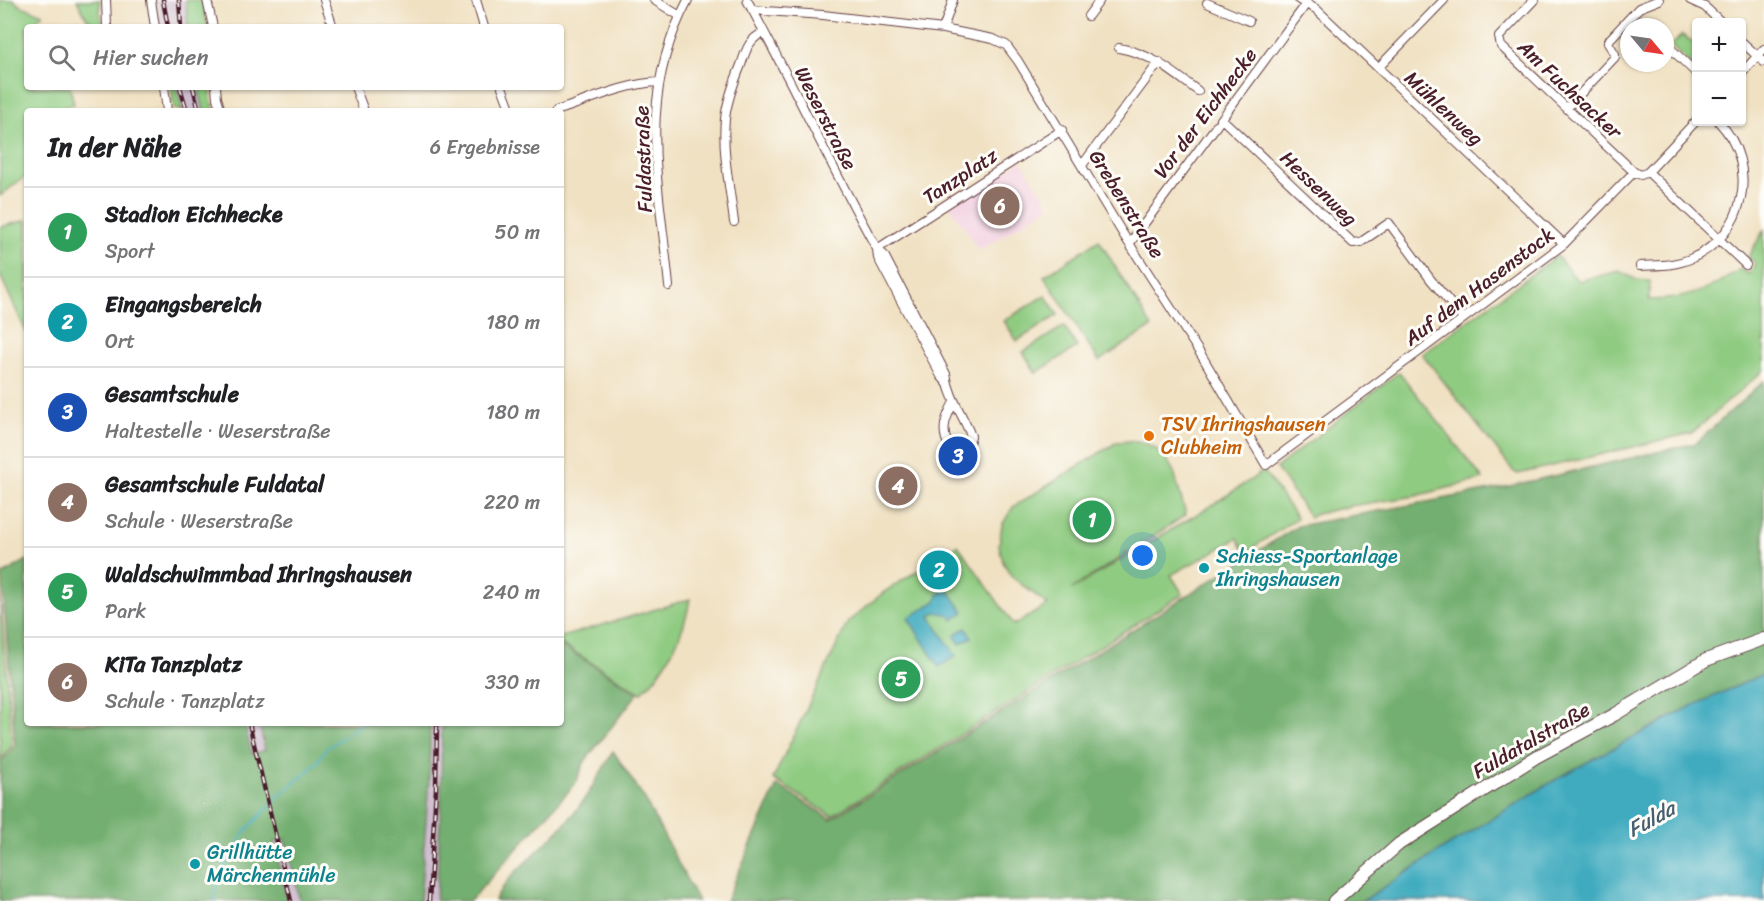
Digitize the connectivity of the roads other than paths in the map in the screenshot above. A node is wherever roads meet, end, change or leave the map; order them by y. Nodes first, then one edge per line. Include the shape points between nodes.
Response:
1 (106, 0) edge
2 (151, 0) edge
3 (207, 0) edge
4 (324, 0) edge
5 (476, 0) edge
6 (654, 0) edge
7 (688, 0) edge
8 (747, 0) edge
9 (953, 0) edge
10 (1100, 0) edge
11 (1444, 0) edge
12 (1534, 0) edge
13 (1659, 0) edge
14 (1690, 0) edge
15 (1205, 1) edge
16 (1303, 2) edge
17 (752, 10) junction
18 (680, 16) junction
19 (1088, 16) dead end
20 (1717, 18) edge
21 (1249, 21) dead end
22 (107, 24) edge
23 (155, 24) edge
24 (212, 24) edge
25 (332, 24) edge
26 (483, 24) edge
27 (943, 29) junction
28 (764, 32) junction
29 (1746, 46) edge
30 (1119, 48) dead end
31 (1764, 49) edge
32 (1674, 52) edge
33 (1760, 59) edge
34 (1159, 62) junction
35 (1378, 68) junction
36 (1695, 72) edge
37 (1743, 72) edge
38 (659, 82) junction
39 (164, 90) edge
40 (216, 90) edge
41 (356, 90) edge
42 (503, 90) edge
43 (1198, 91) dead end
44 (167, 108) edge
45 (220, 108) edge
46 (363, 108) edge
47 (511, 108) edge
48 (564, 108) edge
49 (1567, 108) junction
50 (1222, 119) junction
51 (1692, 125) edge
52 (1723, 126) edge
53 (1062, 130) junction
54 (1083, 164) junction
55 (1634, 172) junction
56 (1648, 172) junction
57 (734, 222) dead end
58 (1719, 239) junction
59 (1130, 243) junction
60 (1564, 244) junction
61 (877, 249) junction
62 (1746, 265) dead end
63 (1640, 266) dead end
64 (669, 286) dead end
65 (1463, 318) junction
66 (954, 402) junction
67 (1266, 465) joint
68 (1764, 639) edge
69 (1334, 901) edge

1 - 22 street
2 - 23 street
3 - 24 street
4 - 25 street
5 - 26 street
6 - 18 street
7 - 18 street, Fuldastraße
8 - 17 street, Weserstraße
9 - 27 street
10 - 19 street
11 - 35 street
12 - 49 street, Am Fuchsacker via 1498,41
13 - 49 street via 1639,8 1610,39 1615,57
14 - 20 street
15 - 21 street
16 - 35 street, Mühlenweg
16 - 50 street, Vor der Eichhecke
17 - 27 street, Grebenstraße
17 - 28 street, Weserstraße
18 - 38 street, Fuldastraße
27 - 53 street, Grebenstraße via 1006,45
28 - 57 street via 748,44 725,120
28 - 61 street, Weserstraße
29 - 33 street
30 - 34 street
31 - 33 street
32 - 36 street
33 - 37 street
34 - 43 street
34 - 54 street
35 - 60 street, Mühlenweg
38 - 48 street
38 - 64 street, Fuldastraße via 655,155
39 - 44 street
40 - 45 street
41 - 46 street
42 - 47 street
49 - 55 street, Am Fuchsacker
50 - 59 street, Vor der Eichhecke
50 - 65 street, Hessenweg via 1353,243 1361,243 1389,223
51 - 56 street
52 - 58 street via 1739,154 1743,193 1731,226
53 - 54 street, Grebenstraße
53 - 61 street, Tanzplatz
54 - 59 street, Grebenstraße
55 - 56 street
55 - 60 street, Auf dem Hasenstock
56 - 58 street
58 - 62 street
58 - 63 street via 1707,250 1680,263
59 - 67 street, Grebenstraße
60 - 65 street, Auf dem Hasenstock
61 - 66 street, Weserstraße via 884,255 936,354
65 - 67 street, Auf dem Hasenstock
66 - 66 street, Weserstraße via 943,429 955,450 963,450 971,436
68 - 69 main road, Fuldatalstraße via 1706,660 1536,757 1399,844

